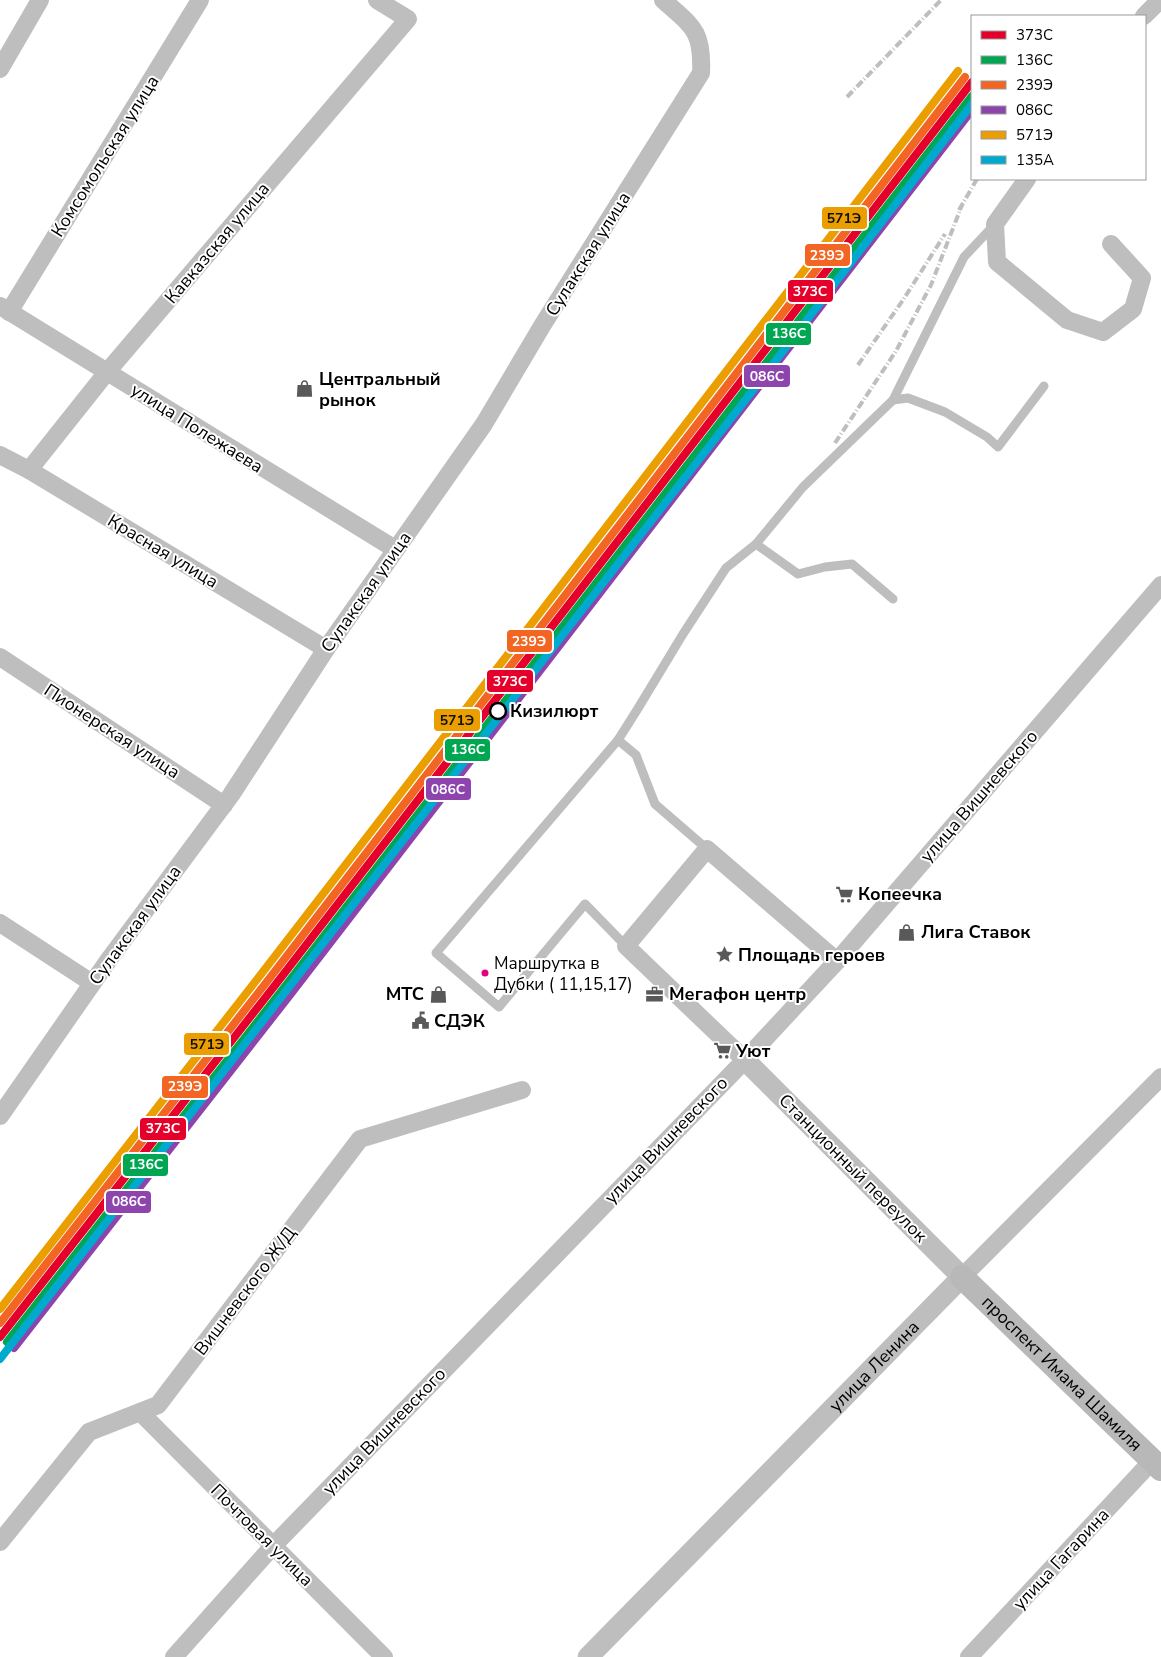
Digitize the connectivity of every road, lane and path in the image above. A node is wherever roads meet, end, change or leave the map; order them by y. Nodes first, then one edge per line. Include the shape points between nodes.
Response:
1 (40, 0) edge
2 (200, 0) edge
3 (377, 0) edge
4 (663, 0) edge
5 (1160, 0) edge
6 (1145, 15) edge
7 (0, 69) edge
8 (1026, 180) edge
9 (995, 224) junction
10 (1111, 244) dead end
11 (5, 309) edge
12 (107, 372) junction
13 (1044, 386) dead end
14 (893, 400) junction
15 (0, 455) edge
16 (29, 470) junction
17 (756, 544) junction
18 (395, 549) junction
19 (1161, 585) edge
20 (894, 599) dead end
21 (326, 649) junction
22 (0, 657) edge
23 (618, 740) junction
24 (224, 805) junction
25 (708, 849) junction
26 (0, 922) edge
27 (626, 946) junction
28 (836, 961) junction
29 (92, 983) junction
30 (745, 1060) junction
31 (1161, 1078) edge
32 (522, 1090) dead end
33 (0, 1116) edge
34 (962, 1277) junction
35 (140, 1412) junction
36 (1157, 1465) edge
37 (0, 1542) edge
38 (273, 1546) junction
39 (174, 1657) edge
40 (384, 1657) edge
41 (588, 1657) edge
42 (969, 1657) edge

1 - 7 street
2 - 11 street, Комсомольская улица
3 - 12 street, Кавказская улица via 408,19
4 - 18 street, Сулакская улица via 694,28 702,52 701,73 484,424
5 - 6 street
8 - 9 street
9 - 10 street via 997,262 1066,320 1103,332 1133,309 1142,278
9 - 14 lane via 964,258
11 - 12 street, улица Полежаева
12 - 16 street, Кавказская улица
12 - 18 street, улица Полежаева
13 - 14 lane via 998,447 945,412 908,398
14 - 17 lane via 803,487
15 - 16 street, Красная улица
16 - 21 street, Красная улица
17 - 20 lane via 798,574 852,564
17 - 23 lane via 726,568
18 - 21 street, Сулакская улица
19 - 28 street, улица Вишневского
21 - 24 street, Сулакская улица
22 - 24 street, Пионерская улица
23 - 25 lane via 636,755 654,804
23 - 27 lane via 436,953 499,1007 585,904
24 - 29 street, Сулакская улица
25 - 27 street
25 - 28 street
26 - 29 street
27 - 30 street
28 - 30 street, улица Вишневского
29 - 33 street, Сулакская улица
30 - 34 street, Станционный переулок
30 - 38 street, улица Вишневского
31 - 34 street, улица Ленина
32 - 35 street, Вишневского Ж/Д via 360,1138 158,1405
34 - 36 main road, проспект Имама Шамиля
34 - 41 street, улица Ленина
35 - 37 street, Вишневского Ж/Д via 89,1432
35 - 38 street, Почтовая улица
36 - 42 street, улица Гагарина
38 - 39 street, улица Вишневского
38 - 40 street, Почтовая улица

